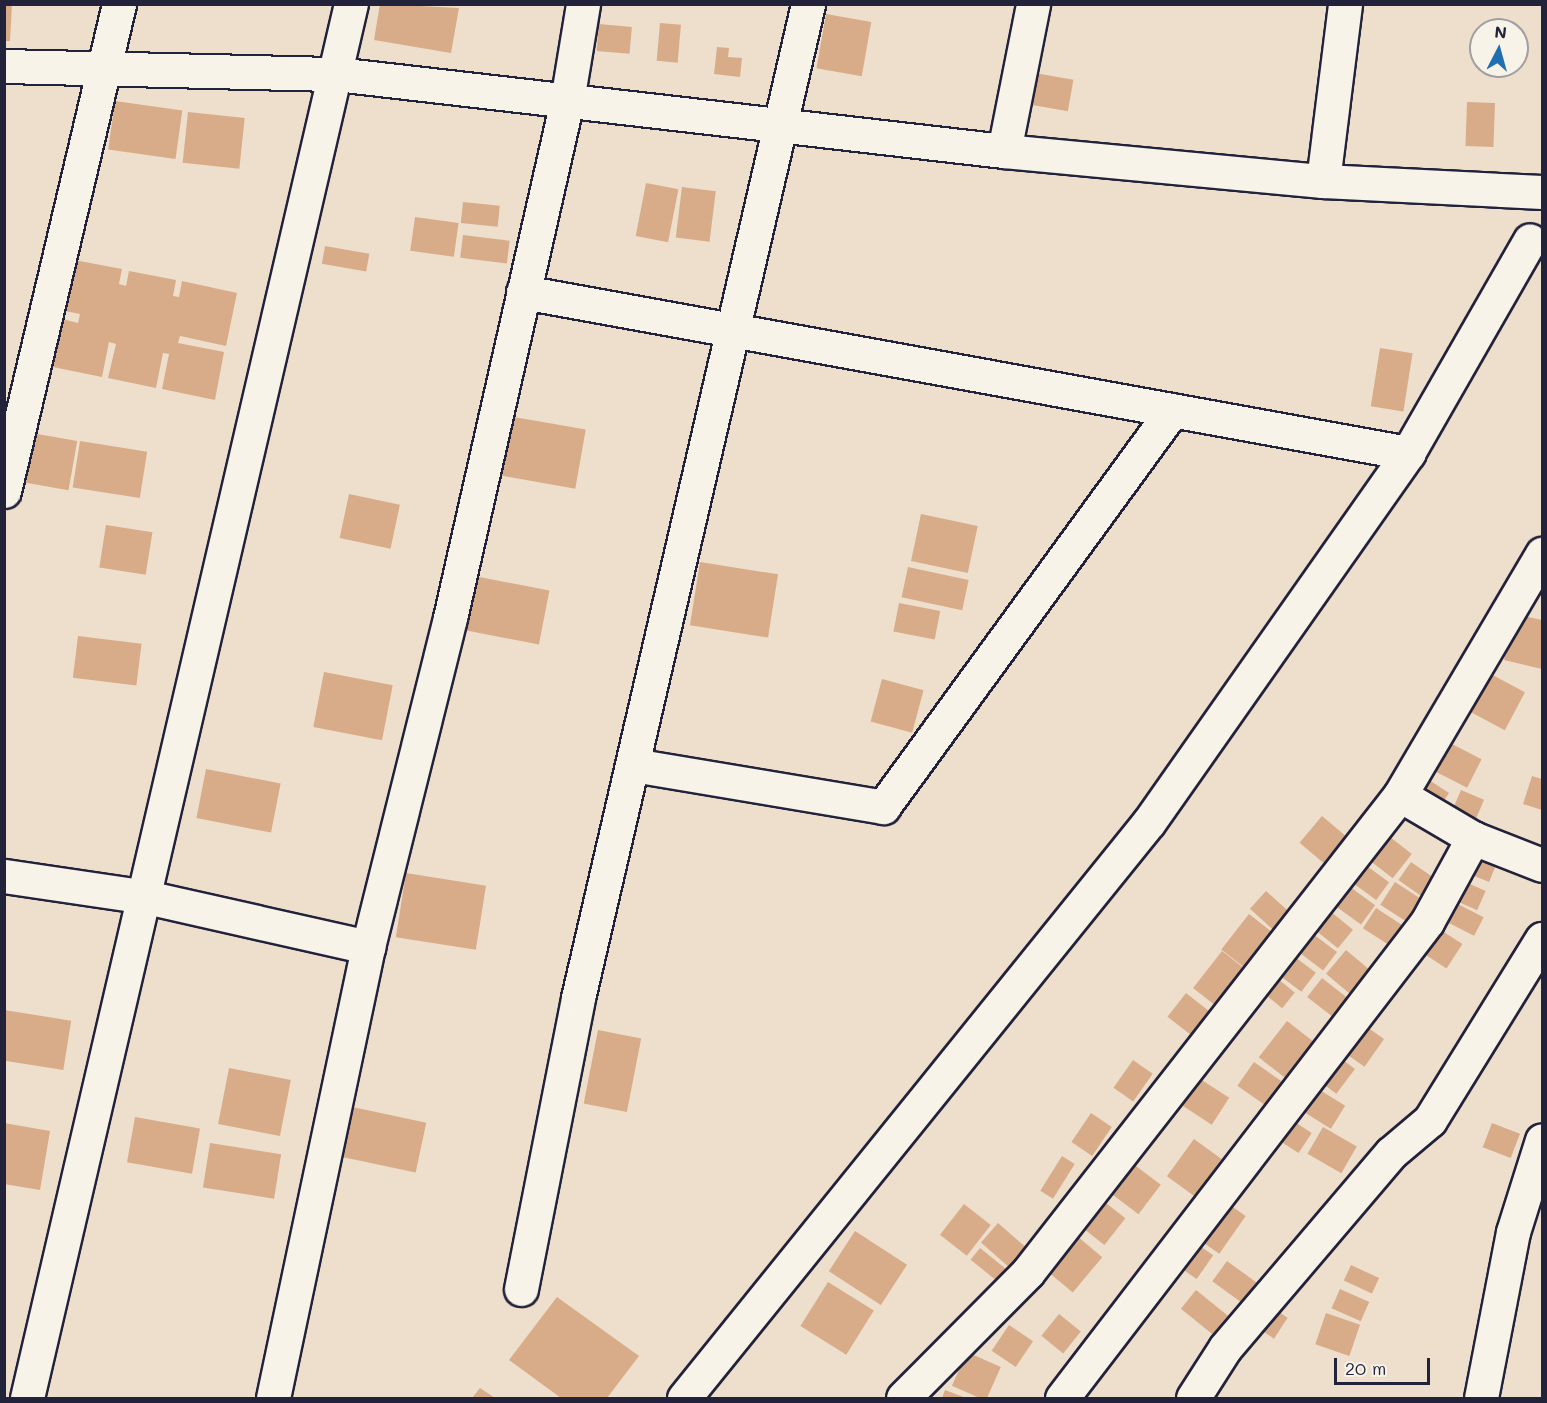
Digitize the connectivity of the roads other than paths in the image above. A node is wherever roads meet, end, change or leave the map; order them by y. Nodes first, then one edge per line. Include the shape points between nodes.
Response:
1 (119, 4) edge
2 (351, 4) edge
3 (583, 4) edge
4 (808, 4) edge
5 (1033, 4) edge
6 (1345, 4) edge
7 (4, 66) edge
8 (103, 70) junction
9 (336, 74) junction
10 (567, 101) junction
11 (782, 121) junction
12 (1004, 151) junction
13 (1323, 182) junction
14 (1542, 192) edge
15 (1538, 240) edge
16 (523, 292) junction
17 (736, 331) junction
18 (1172, 410) junction
19 (1408, 453) junction
20 (4, 492) edge
21 (1542, 554) edge
22 (633, 765) junction
23 (1400, 795) junction
24 (1473, 838) junction
25 (1542, 865) edge
26 (4, 876) edge
27 (146, 897) junction
28 (1542, 939) edge
29 (368, 947) junction
30 (1542, 1140) edge
31 (521, 1289) dead end
32 (27, 1398) edge
33 (273, 1398) edge
34 (684, 1398) edge
35 (903, 1398) edge
36 (1062, 1398) edge
37 (1193, 1398) edge
38 (1481, 1398) edge

1 - 8 street
2 - 9 street
3 - 10 street
4 - 11 street
5 - 12 street
6 - 13 street
7 - 8 street
8 - 9 street
8 - 20 street
9 - 10 street
9 - 27 street
10 - 11 street
10 - 16 street
11 - 12 street
11 - 17 street
12 - 13 street
13 - 14 street
15 - 19 street
16 - 17 street
16 - 29 street
17 - 18 street
17 - 22 street
18 - 19 street
18 - 22 street via 883,807
19 - 34 street via 1149,822
21 - 23 street
22 - 31 street via 578,998
23 - 24 street
23 - 35 street via 1028,1272
24 - 25 street
24 - 36 street via 1427,922
26 - 27 street
27 - 29 street
27 - 32 street
28 - 37 street via 1430,1120 1390,1153 1225,1348
29 - 33 street
30 - 38 street via 1513,1232

